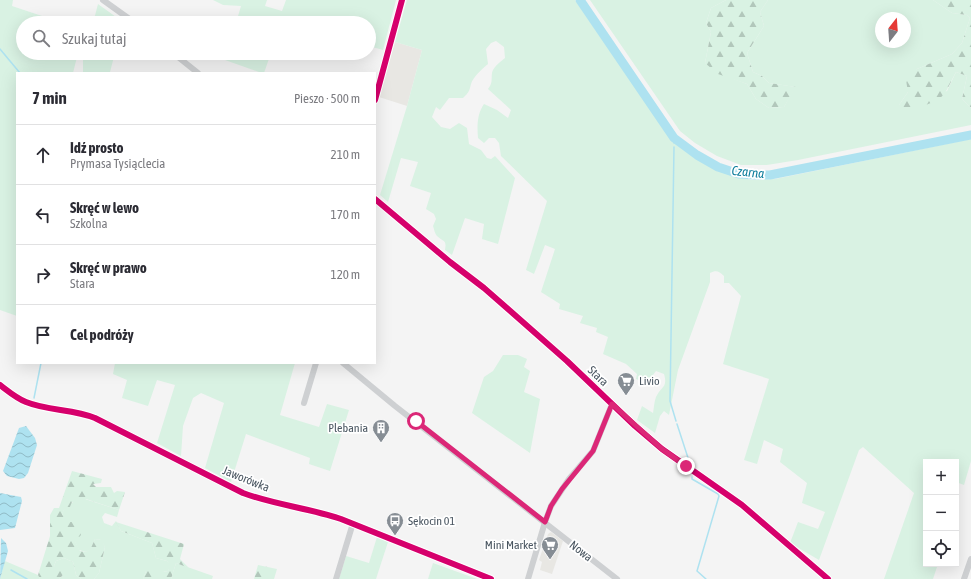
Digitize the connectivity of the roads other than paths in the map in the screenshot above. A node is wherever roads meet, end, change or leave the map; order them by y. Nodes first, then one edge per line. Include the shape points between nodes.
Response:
1 (103, 0) edge
2 (402, 0) edge
3 (125, 16) edge
4 (182, 60) edge
5 (197, 72) edge
6 (376, 96) edge
7 (376, 200) edge
8 (316, 364) edge
9 (344, 364) edge
10 (0, 385) edge
11 (304, 403) dead end
12 (612, 404) junction
13 (545, 522) junction
14 (353, 524) junction
15 (971, 559) edge
16 (336, 579) edge
17 (491, 579) edge
18 (528, 579) edge
19 (617, 579) edge
20 (828, 579) edge
21 (964, 579) edge

1 - 3 street
2 - 6 street
4 - 5 street
7 - 12 street, Stara via 484,288
8 - 11 street
9 - 13 street, Nowa
10 - 14 street, Jaworówka via 18,398 33,404 95,418 243,493 323,513
12 - 13 street via 593,451 562,489
12 - 20 street, Stara via 662,449 766,524
13 - 18 street
13 - 19 street, Nowa
14 - 16 street
14 - 17 street, Jaworówka
15 - 21 street

